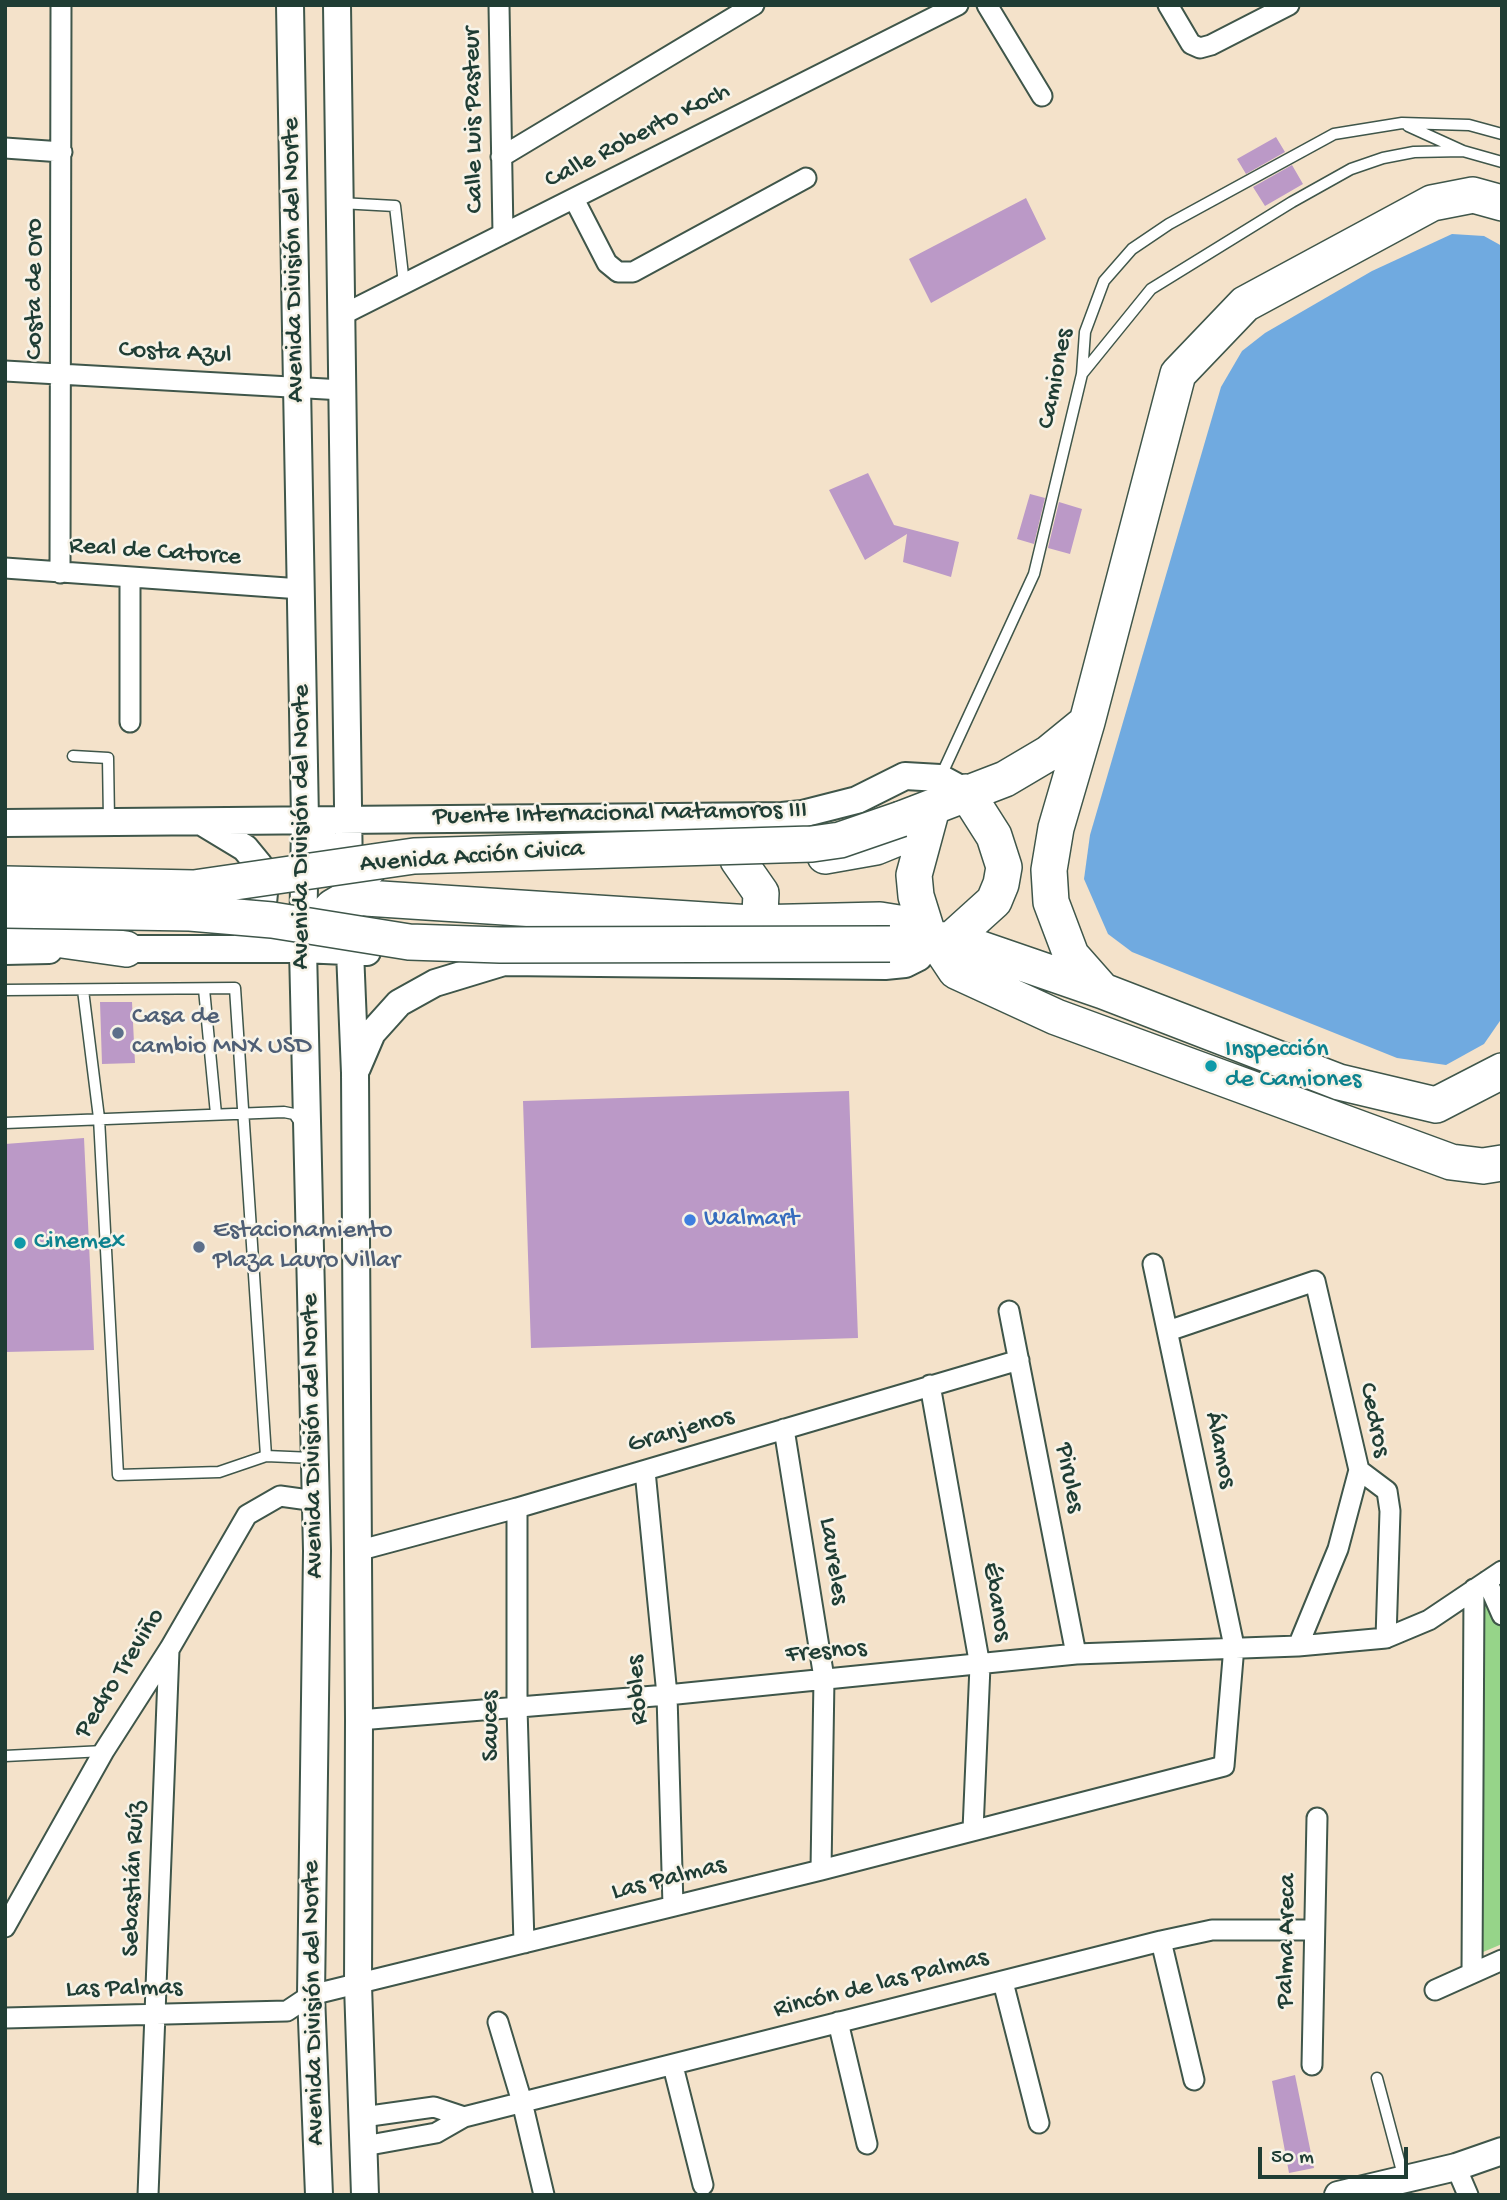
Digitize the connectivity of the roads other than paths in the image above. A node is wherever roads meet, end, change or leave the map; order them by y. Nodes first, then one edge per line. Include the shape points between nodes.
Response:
1 (61, 5) edge
2 (290, 5) edge
3 (337, 5) edge
4 (499, 5) edge
5 (754, 5) edge
6 (958, 5) edge
7 (986, 5) edge
8 (1168, 5) edge
9 (1289, 5) edge
10 (1042, 96) dead end
11 (1402, 123) junction
12 (1502, 134) edge
13 (5, 148) edge
14 (1463, 151) junction
15 (62, 152) junction
16 (501, 157) junction
17 (1502, 162) edge
18 (806, 178) dead end
19 (574, 199) junction
20 (340, 203) junction
21 (1502, 203) edge
22 (503, 234) junction
23 (404, 284) junction
24 (342, 315) junction
25 (5, 371) edge
26 (1082, 374) junction
27 (63, 375) junction
28 (297, 387) junction
29 (343, 390) junction
30 (5, 568) edge
31 (60, 573) junction
32 (130, 579) junction
33 (301, 589) junction
34 (130, 722) dead end
35 (1087, 722) junction
36 (73, 756) dead end
37 (934, 801) junction
38 (305, 820) junction
39 (350, 820) junction
40 (200, 821) junction
41 (5, 822) edge
42 (109, 822) junction
43 (738, 860) junction
44 (350, 882) junction
45 (5, 884) edge
46 (5, 910) edge
47 (751, 923) junction
48 (5, 932) edge
49 (939, 940) junction
50 (126, 949) junction
51 (303, 949) junction
52 (212, 950) junction
53 (5, 951) edge
54 (350, 951) junction
55 (504, 962) junction
56 (202, 989) junction
57 (5, 990) edge
58 (83, 990) junction
59 (1103, 991) junction
60 (1502, 1071) edge
61 (355, 1073) junction
62 (306, 1089) junction
63 (1436, 1105) junction
64 (284, 1112) junction
65 (242, 1113) junction
66 (214, 1114) junction
67 (99, 1118) junction
68 (5, 1123) edge
69 (1372, 1135) junction
70 (307, 1140) junction
71 (1502, 1163) edge
72 (1153, 1264) dead end
73 (1009, 1311) dead end
74 (1168, 1331) junction
75 (1019, 1360) junction
76 (929, 1385) junction
77 (784, 1429) junction
78 (266, 1456) junction
79 (314, 1458) junction
80 (356, 1460) junction
81 (1359, 1470) junction
82 (645, 1471) junction
83 (316, 1501) junction
84 (517, 1508) junction
85 (357, 1551) junction
86 (1488, 1580) edge
87 (1502, 1615) edge
88 (1386, 1638) junction
89 (1234, 1646) junction
90 (1298, 1646) junction
91 (170, 1648) junction
92 (1076, 1654) junction
93 (980, 1666) junction
94 (824, 1678) junction
95 (667, 1695) junction
96 (517, 1708) junction
97 (359, 1720) junction
98 (104, 1751) junction
99 (5, 1756) edge
100 (1317, 1818) dead end
101 (973, 1830) junction
102 (821, 1870) junction
103 (673, 1906) junction
104 (5, 1927) edge
105 (1313, 1930) junction
106 (1161, 1941) junction
107 (524, 1943) junction
108 (1502, 1960) edge
109 (1472, 1973) junction
110 (1003, 1982) junction
111 (358, 1985) junction
112 (1435, 1990) dead end
113 (311, 1995) junction
114 (156, 2016) junction
115 (5, 2018) edge
116 (498, 2022) dead end
117 (838, 2022) junction
118 (1312, 2065) dead end
119 (673, 2066) junction
120 (1377, 2078) dead end
121 (1194, 2080) dead end
122 (522, 2102) junction
123 (464, 2116) junction
124 (363, 2117) junction
125 (1039, 2123) dead end
126 (867, 2144) dead end
127 (364, 2146) junction
128 (1502, 2151) edge
129 (1457, 2167) junction
130 (1404, 2179) junction
131 (703, 2185) dead end
132 (148, 2195) edge
133 (319, 2195) edge
134 (365, 2195) edge
135 (544, 2195) edge
136 (1338, 2195) edge
137 (1468, 2195) edge

1 - 15 street, Costa de Oro
2 - 28 main road, Avenida División del Norte
3 - 20 main road, Avenida División del Norte
4 - 16 street, Calle Luis Pasteur
5 - 16 street
6 - 19 street, Calle Roberto Koch
7 - 10 street
8 - 9 street via 1191,44 1200,48
11 - 12 lane, Camiones via 1469,125
11 - 14 lane
11 - 26 lane, Camiones via 1334,134 1132,249 1104,281 1085,332
13 - 15 street
14 - 17 lane
14 - 26 lane via 1383,158 1352,169 1292,202 1151,289
15 - 27 street, Costa de Oro
16 - 22 street, Calle Luis Pasteur
18 - 19 street via 633,272 618,272 607,263
19 - 22 street, Calle Roberto Koch
20 - 23 lane via 395,206
20 - 24 main road, Avenida División del Norte
21 - 35 highway via 1473,195 1432,203 1245,304 1178,374
22 - 23 street, Calle Roberto Koch
23 - 24 street, Calle Roberto Koch
24 - 29 main road, Avenida División del Norte
25 - 27 street, Costa Azul
26 - 37 lane, Camiones via 1034,574
27 - 28 street, Costa Azul
27 - 31 street, Costa de Oro
28 - 29 street, Costa Azul
28 - 33 main road, Avenida División del Norte
29 - 39 main road, Avenida División del Norte
30 - 31 street, Real de Catorce
31 - 32 street, Real de Catorce
32 - 33 street, Real de Catorce
32 - 34 street
33 - 38 main road, Avenida División del Norte
35 - 37 highway, Puente Internacional Matamoros III via 1049,753 1004,779
35 - 59 highway via 1056,828 1049,870 1051,902 1072,955
36 - 42 lane via 108,758
37 - 39 main road, Puente Internacional Matamoros III via 905,776 857,800 792,815
37 - 43 highway via 876,847 832,856
37 - 45 highway, Avenida Acción Civica, bridge via 840,840 813,844 414,856 194,888
37 - 49 highway via 914,875 916,896
37 - 49 highway via 994,836 1004,867 994,901
38 - 39 main road, Puente Internacional Matamoros III
38 - 40 main road
38 - 44 highway
38 - 51 main road, Avenida División del Norte
39 - 44 main road, Avenida División del Norte
40 - 42 main road
40 - 52 main road via 245,848 259,865 265,883 263,903 252,925
41 - 42 main road
43 - 44 highway
43 - 47 highway via 761,894 760,914
44 - 47 highway
44 - 51 highway
44 - 54 main road, Avenida División del Norte
46 - 49 highway, bridge via 190,913 272,920 409,942 500,945
47 - 49 highway via 880,920 905,924
48 - 50 highway
49 - 55 main road via 905,964 885,966
49 - 59 highway
49 - 69 highway via 956,971 1007,995
50 - 52 main road
50 - 53 main road
51 - 52 main road
51 - 54 main road
51 - 62 main road, Avenida División del Norte
54 - 55 main road
54 - 61 main road, Avenida División del Norte
55 - 61 main road via 435,983 400,1003 372,1033
56 - 58 lane
56 - 65 lane via 235,988
56 - 66 lane
57 - 58 lane
58 - 67 lane
59 - 63 highway via 1339,1082
60 - 63 highway
61 - 80 main road, Avenida División del Norte
62 - 64 lane
62 - 70 main road, Avenida División del Norte
63 - 69 highway via 1393,1131
64 - 65 lane
64 - 70 lane via 294,1114
65 - 66 lane
65 - 78 lane
66 - 67 lane
67 - 68 lane
67 - 78 lane via 118,1475 219,1472
69 - 71 highway via 1451,1162
70 - 79 main road, Avenida División del Norte
72 - 74 street, Álamos
73 - 75 street, Pirules
74 - 81 street, Cedros via 1315,1281
74 - 89 street, Álamos
75 - 76 street, Granjenos
75 - 92 street, Pirules
76 - 77 street, Granjenos
76 - 93 street, Ébanos
77 - 82 street, Granjenos
77 - 94 street, Laureles
78 - 79 lane
79 - 80 main road
79 - 83 main road, Avenida División del Norte
80 - 85 main road, Avenida División del Norte
81 - 88 street via 1387,1490 1391,1511
81 - 90 street, Cedros via 1338,1549
82 - 84 street, Granjenos
82 - 95 street, Robles
83 - 91 street, Pedro Treviño via 280,1496 247,1515
83 - 113 main road, Avenida División del Norte
84 - 85 street, Granjenos
84 - 96 street, Sauces
85 - 97 main road, Avenida División del Norte
86 - 87 street
86 - 88 street, Fresnos via 1429,1620
86 - 109 street
88 - 90 street, Fresnos
89 - 90 street, Fresnos
89 - 92 street, Fresnos
89 - 101 street, Las Palmas via 1224,1766
91 - 98 street, Pedro Treviño
91 - 114 street, Sebastián Ruíz
92 - 93 street, Fresnos
93 - 94 street, Fresnos
93 - 101 street, Ébanos
94 - 95 street, Fresnos
94 - 102 street, Laureles
95 - 96 street, Fresnos
95 - 103 street, Robles
96 - 97 street, Fresnos
96 - 107 street, Sauces
97 - 111 main road, Avenida División del Norte
98 - 99 lane
98 - 104 street, Pedro Treviño
100 - 105 street, Palma Areca
101 - 102 street, Las Palmas
102 - 103 street, Las Palmas
103 - 107 street, Las Palmas
105 - 106 street, Rincón de las Palmas via 1212,1930
105 - 118 street, Palma Areca
106 - 110 street, Rincón de las Palmas
106 - 121 street
107 - 111 street, Las Palmas
108 - 109 street
109 - 112 street
110 - 117 street, Rincón de las Palmas
110 - 125 street
111 - 113 street, Las Palmas
111 - 124 main road, Avenida División del Norte
113 - 114 street, Las Palmas via 286,2011
113 - 133 main road, Avenida División del Norte
114 - 115 street, Las Palmas
114 - 132 street, Sebastián Ruíz
116 - 122 street
117 - 119 street, Rincón de las Palmas
117 - 126 street
119 - 122 street, Rincón de las Palmas
119 - 131 street
120 - 130 lane
122 - 123 street, Rincón de las Palmas
122 - 135 street
123 - 124 street via 434,2106
123 - 127 street via 436,2133
124 - 127 main road, Avenida División del Norte
127 - 134 main road, Avenida División del Norte
128 - 129 main road
129 - 130 main road
129 - 137 street
130 - 136 main road

